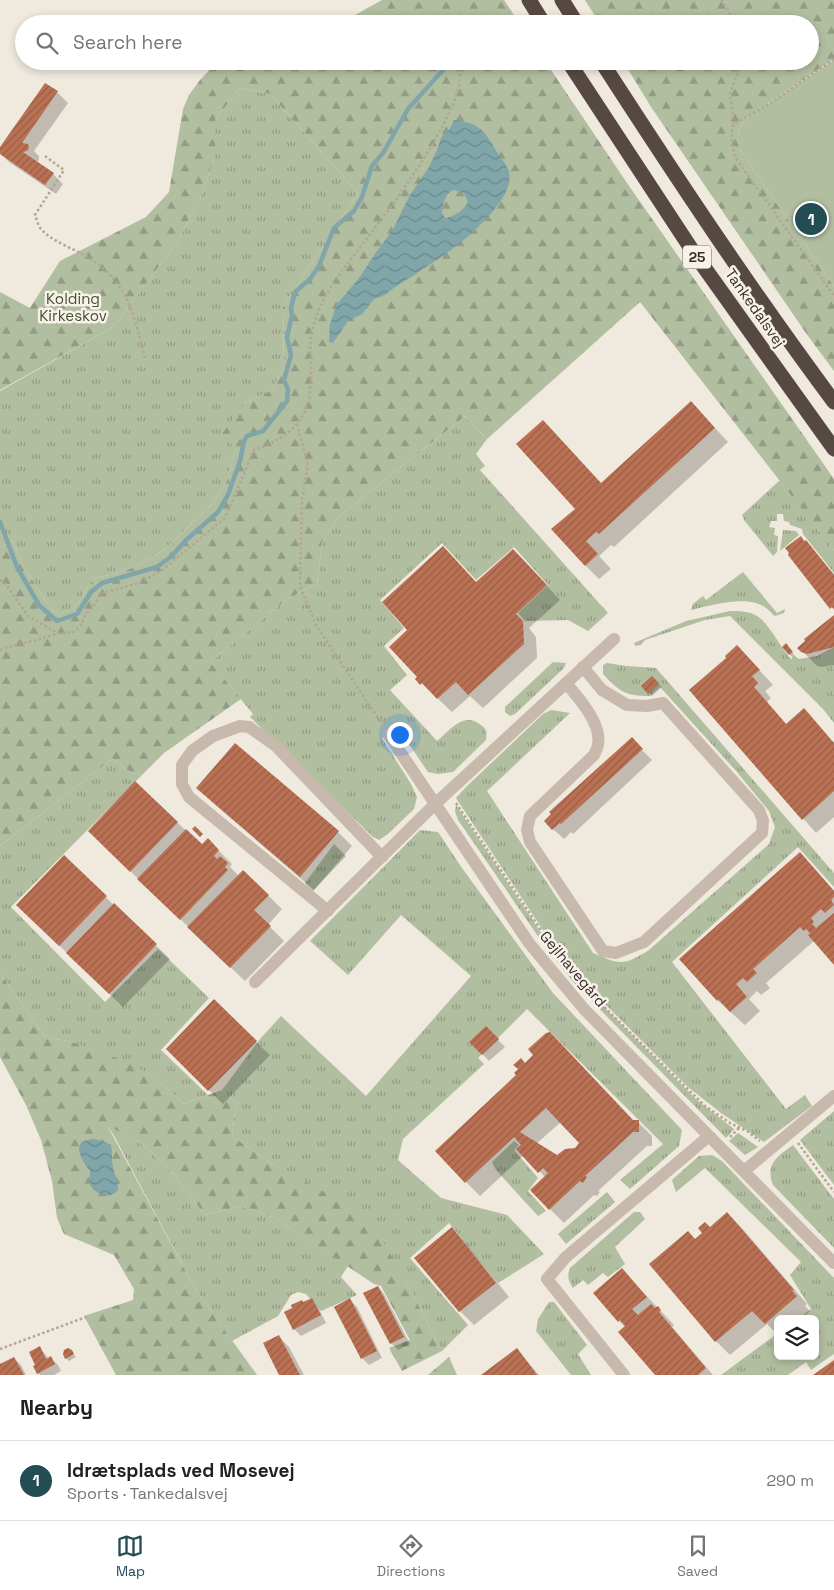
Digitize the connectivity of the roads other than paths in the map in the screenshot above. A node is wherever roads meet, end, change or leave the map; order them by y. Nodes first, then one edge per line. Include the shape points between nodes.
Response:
1 (528, 0) edge
2 (562, 0) edge
3 (538, 15) edge
4 (571, 15) edge
5 (574, 70) edge
6 (607, 70) edge
7 (834, 402) edge
8 (834, 449) edge
9 (614, 639) dead end
10 (583, 667) junction
11 (566, 683) junction
12 (388, 734) road end
13 (435, 804) junction
14 (382, 857) junction
15 (328, 911) junction
16 (255, 982) dead end
17 (834, 1096) edge
18 (709, 1136) junction
19 (744, 1171) junction
20 (834, 1263) edge
21 (624, 1375) edge

1 - 3 highway
2 - 4 highway
5 - 8 highway, Tankedalsvej / 25 via 696,256
6 - 7 highway, Tankedalsvej / 25 via 694,204
9 - 10 street
10 - 11 street
10 - 11 street via 602,690 627,705 663,703 759,810 763,821 762,832 644,942 616,953 603,950 530,842 527,830 530,816 594,755 598,743 598,731 583,703
11 - 13 street
12 - 13 street, Gejlhavegård
13 - 14 street
13 - 18 street, Gejlhavegård via 529,943 584,1009
14 - 15 street
14 - 15 street via 276,746 249,727 240,726 213,736 192,751 182,765 182,784 189,797
15 - 16 street
17 - 19 street
18 - 19 street, Gejlhavegård
18 - 21 street via 566,1257 547,1279
19 - 20 street, Gejlhavegård

